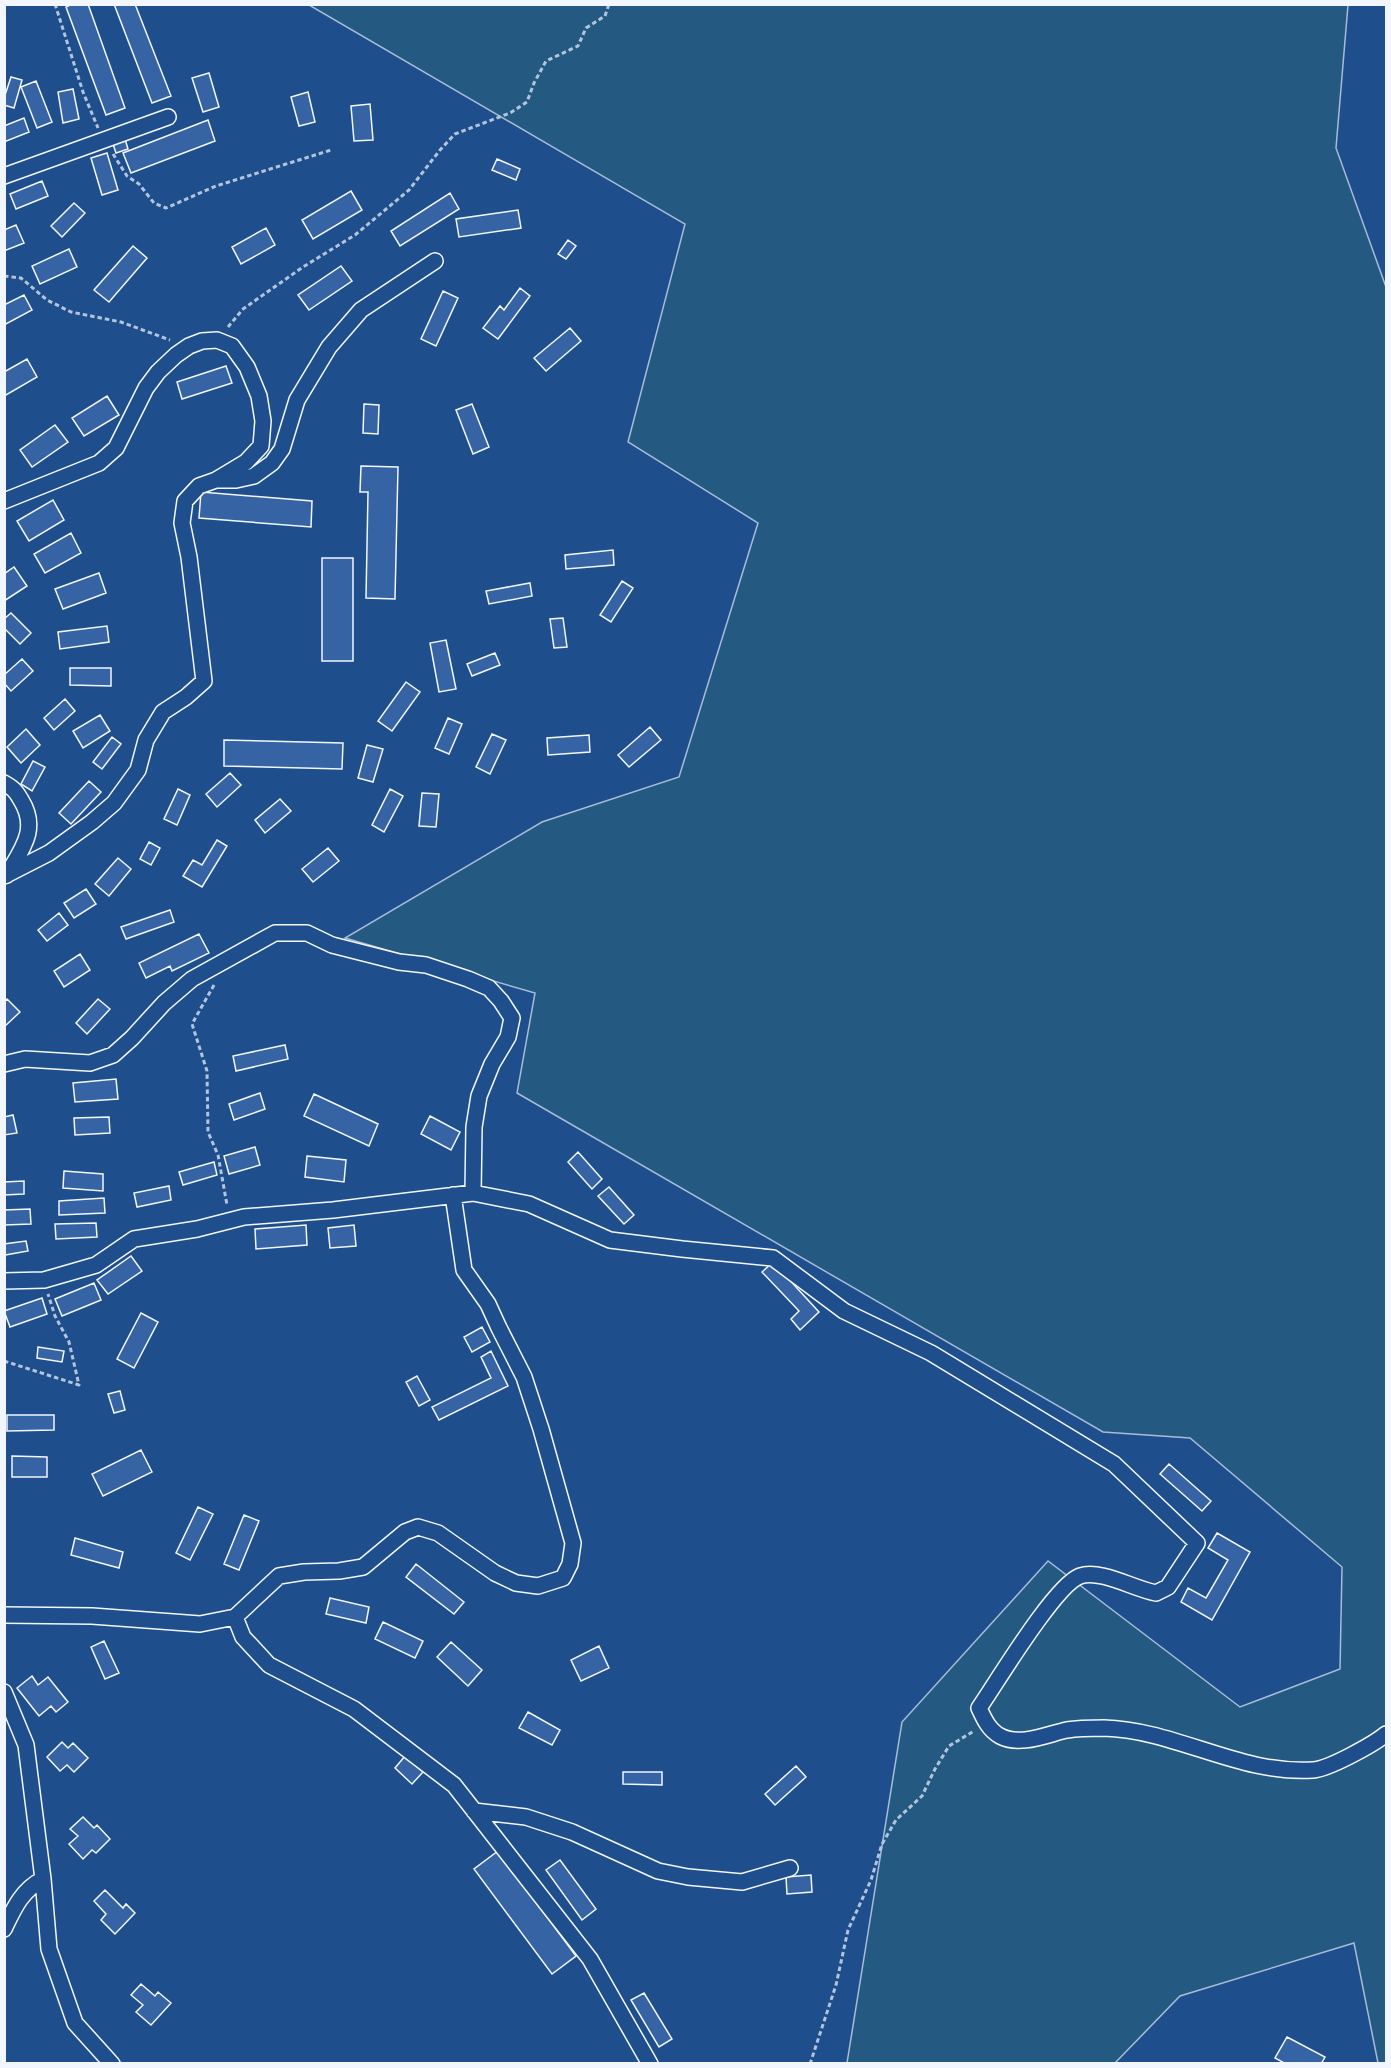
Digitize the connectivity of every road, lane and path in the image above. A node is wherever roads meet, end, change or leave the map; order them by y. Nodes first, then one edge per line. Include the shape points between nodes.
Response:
1 (56, 4) edge
2 (609, 4) edge
3 (168, 117) dead end
4 (103, 139) junction
5 (331, 150) dead end
6 (4, 176) edge
7 (435, 261) dead end
8 (4, 276) edge
9 (217, 339) junction
10 (189, 346) junction
11 (216, 480) junction
12 (4, 501) edge
13 (4, 783) edge
14 (6, 876) edge
15 (219, 975) dead end
16 (4, 1064) edge
17 (473, 1193) junction
18 (453, 1195) junction
19 (229, 1221) junction
20 (44, 1280) junction
21 (4, 1281) edge
22 (4, 1361) edge
23 (4, 1615) edge
24 (235, 1617) junction
25 (4, 1692) edge
26 (986, 1723) junction
27 (1386, 1734) edge
28 (474, 1811) junction
29 (790, 1868) dead end
30 (43, 1879) junction
31 (4, 1929) edge
32 (112, 2064) edge
33 (650, 2064) edge
34 (810, 2064) edge

1 - 4 path via 83,92
2 - 9 path via 605,16 586,28 578,46 546,62 527,102 510,113 455,134 409,190 355,235 243,309
3 - 4 street
4 - 5 path via 127,176 154,203 166,208 216,186
4 - 6 street
7 - 11 street via 361,310 329,347 297,400 282,449 272,463 254,476
8 - 10 path via 21,278 47,300 70,312 121,322
9 - 10 street
9 - 11 street via 232,346 247,368 259,396 262,421 261,446 246,462
10 - 12 street via 158,372 116,448 99,463
11 - 14 street via 199,486 185,501 182,523 204,681 163,712 146,740 138,771 114,803 49,853
13 - 14 street via 14,788 28,810 30,829
15 - 19 path via 192,1024 207,1071 208,1132 221,1167
16 - 17 street via 26,1059 90,1063 113,1055 192,979 275,933 307,933 332,945 426,965 489,988 512,1018 508,1037 479,1096 474,1127
17 - 18 street
17 - 26 street via 529,1204 610,1240 773,1258 844,1311 931,1353 1114,1464 1197,1543 1168,1587 1156,1593 1098,1575 1080,1576 1066,1586 1050,1602 979,1708
18 - 19 street
18 - 24 street via 464,1270 488,1304 524,1377 542,1429 573,1543 563,1578 538,1586 516,1583 438,1533 418,1527 405,1532 363,1567 279,1576
19 - 20 street via 134,1239 96,1264
20 - 21 street
20 - 22 path via 55,1316 69,1342 79,1385
23 - 24 street via 92,1616 200,1624
24 - 28 street via 243,1638 269,1665 354,1709 454,1785
25 - 30 street via 27,1745
26 - 27 street via 1000,1737 1016,1740 1069,1730 1147,1734 1231,1760 1273,1768 1316,1770 1354,1754
26 - 34 path via 949,1746 922,1796 896,1820 882,1844 871,1880 848,1930 836,1985
28 - 29 street via 526,1817 572,1832 658,1871 688,1877 742,1882
28 - 33 street via 590,1959
30 - 31 street via 31,1885
30 - 32 street via 50,1949 63,1992 75,2023

